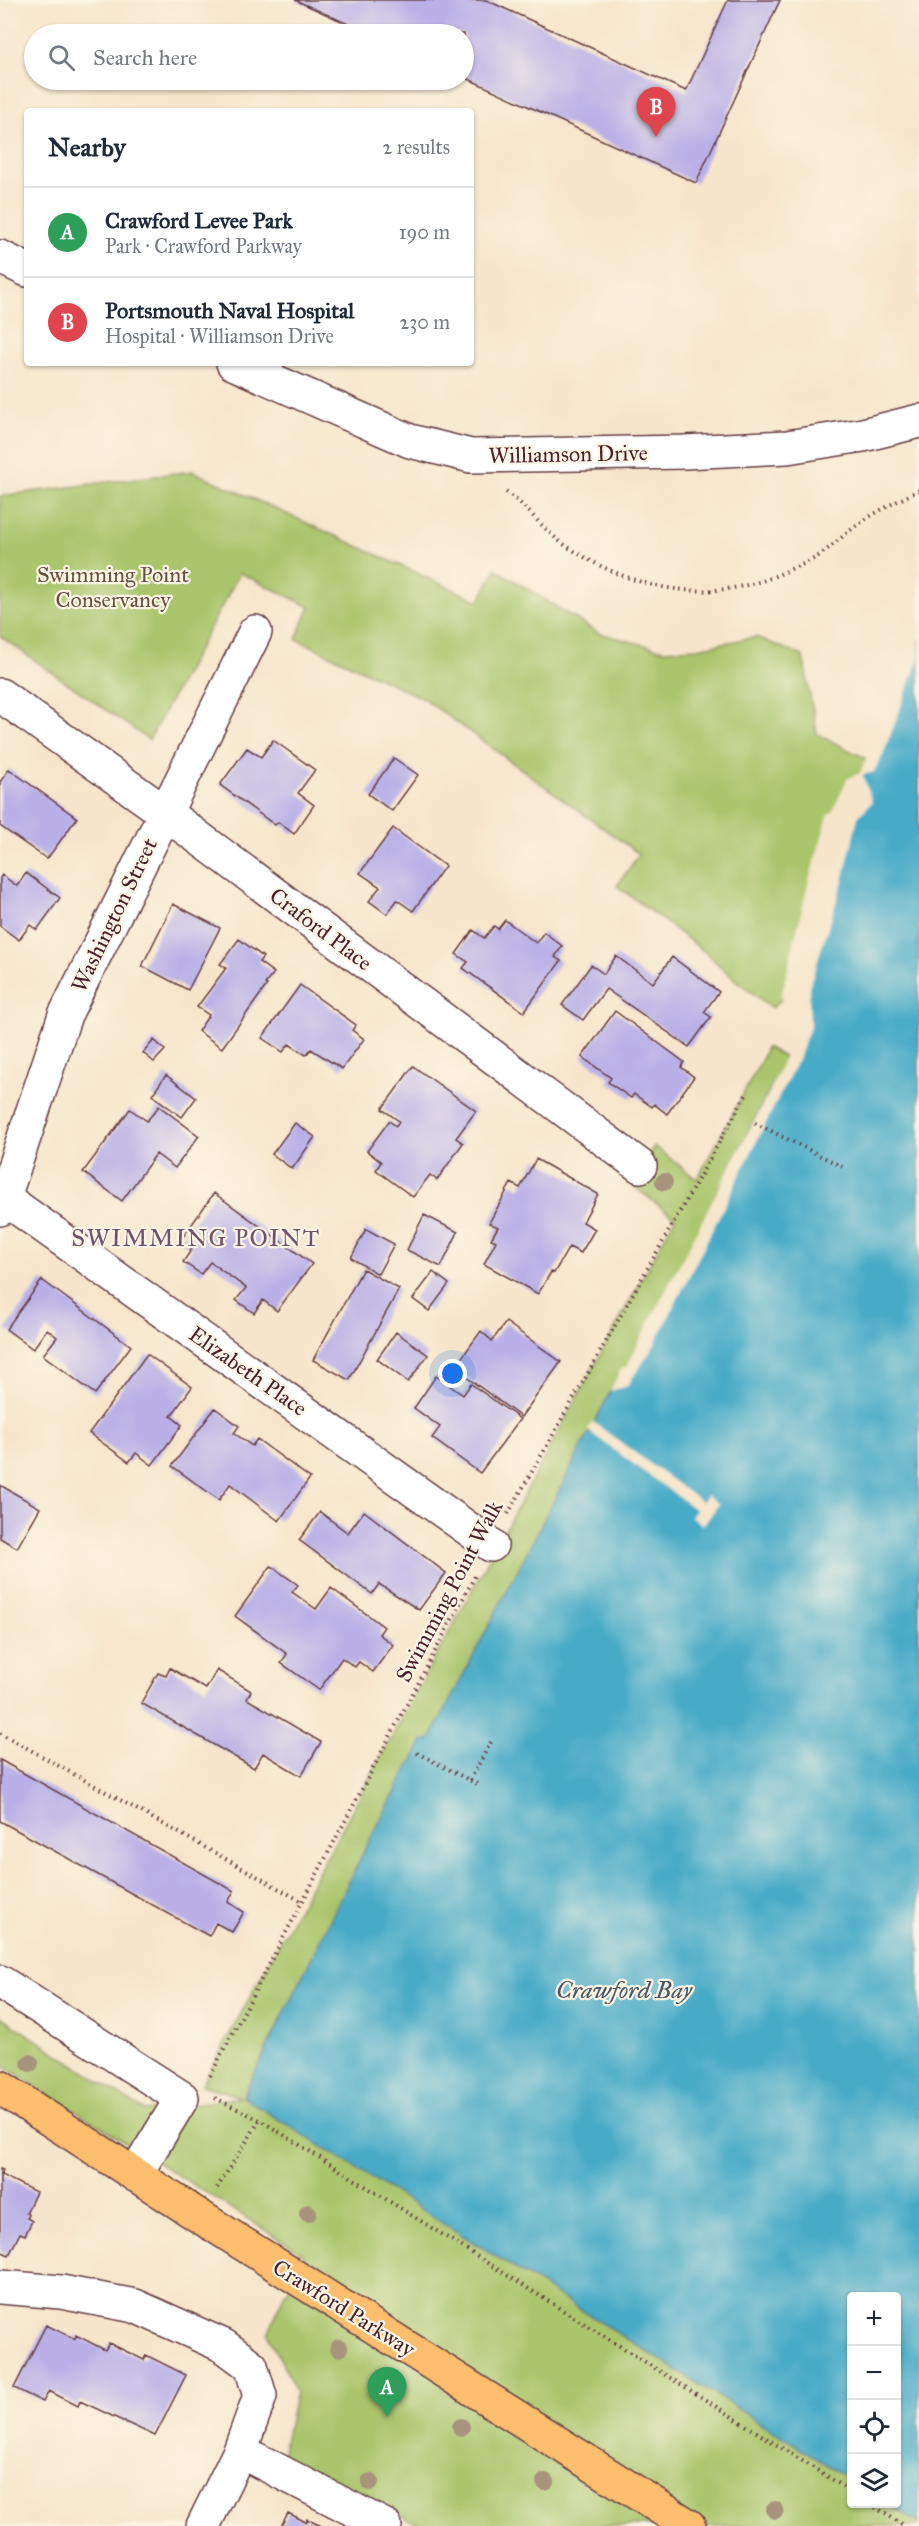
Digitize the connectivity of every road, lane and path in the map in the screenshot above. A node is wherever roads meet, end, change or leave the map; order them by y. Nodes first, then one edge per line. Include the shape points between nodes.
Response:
1 (0, 257) edge
2 (24, 269) edge
3 (240, 366) edge
4 (919, 421) edge
5 (502, 490) dead end
6 (919, 490) edge
7 (255, 632) dead end
8 (0, 695) edge
9 (164, 812) junction
10 (746, 1095) dead end
11 (755, 1123) dead end
12 (640, 1166) dead end
13 (845, 1168) dead end
14 (2, 1204) edge
15 (491, 1545) junction
16 (0, 1733) edge
17 (490, 1742) dead end
18 (417, 1753) dead end
19 (470, 1780) junction
20 (477, 1784) dead end
21 (303, 1902) junction
22 (0, 1982) edge
23 (0, 2087) edge
24 (192, 2095) junction
25 (260, 2120) junction
26 (135, 2175) junction
27 (199, 2216) junction
28 (0, 2287) edge
29 (240, 2451) junction
30 (847, 2489) edge
31 (876, 2508) edge
32 (203, 2526) edge
33 (385, 2526) edge
34 (689, 2526) edge
35 (905, 2526) edge

1 - 2 street
3 - 4 street, Williamson Drive via 410,441 471,456 787,447
5 - 6 path via 525,507 552,537 593,563 643,584 701,591 769,580 819,556 863,521
7 - 9 street, Washington Street
8 - 9 street, Craford Place
9 - 12 street, Craford Place
9 - 14 street, Washington Street via 65,1015
10 - 15 path, Swimming Point Walk
11 - 13 path
14 - 15 street, Elizabeth Place
15 - 21 path, Swimming Point Walk
16 - 21 path
17 - 19 path
18 - 19 path
19 - 20 path
21 - 24 path, Swimming Point Walk
22 - 24 street
23 - 26 main road, Crawford Parkway
24 - 25 path via 243,2110
24 - 26 street
25 - 27 path
25 - 30 path
26 - 27 main road, Crawford Parkway
27 - 34 main road, Crawford Parkway
28 - 29 street via 62,2292 135,2307 224,2346 251,2366 260,2396
29 - 32 street
29 - 33 street
31 - 35 path

